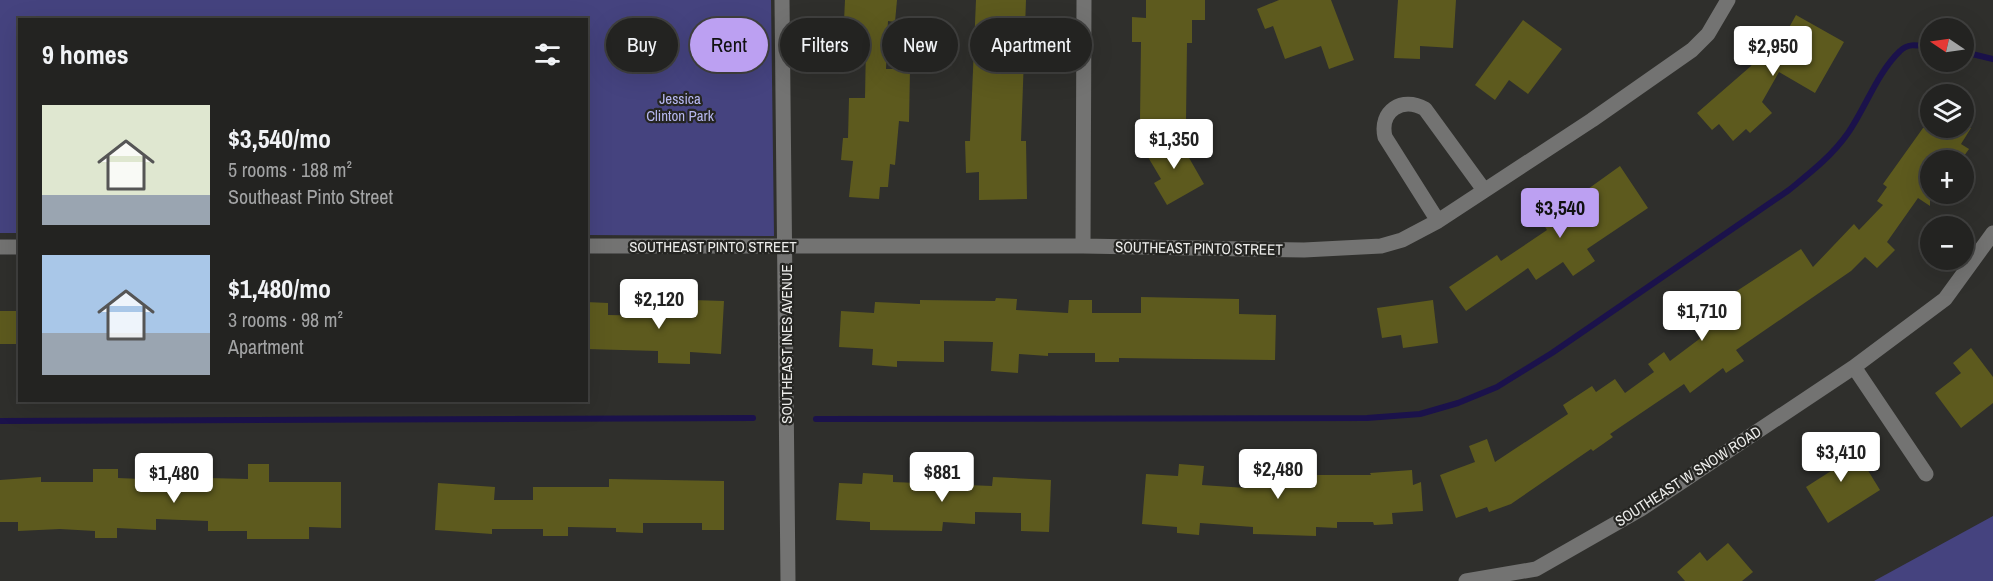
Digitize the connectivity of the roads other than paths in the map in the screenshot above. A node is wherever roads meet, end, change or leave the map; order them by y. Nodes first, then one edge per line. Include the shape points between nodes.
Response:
1 (782, 0) edge
2 (1084, 0) edge
3 (1728, 0) edge
4 (1484, 190) junction
5 (1438, 220) junction
6 (1993, 233) edge
7 (588, 246) edge
8 (785, 246) junction
9 (1083, 246) junction
10 (0, 247) edge
11 (18, 247) edge
12 (1854, 367) junction
13 (1926, 474) dead end
14 (1538, 575) edge
15 (788, 581) edge
16 (1466, 581) edge

1 - 8 street, SOUTHEAST INES AVENUE
2 - 9 street
3 - 4 street, SOUTHEAST PINTO STREET via 1708,34 1692,50
4 - 5 street, SOUTHEAST PINTO STREET
4 - 5 street via 1425,109 1411,103 1399,105 1385,121 1385,137
5 - 9 street, SOUTHEAST PINTO STREET via 1402,240 1358,249
6 - 12 street, SOUTHEAST W SNOW ROAD via 1945,299
7 - 8 street, SOUTHEAST PINTO STREET
8 - 9 street, SOUTHEAST PINTO STREET
8 - 15 street, SOUTHEAST INES AVENUE
10 - 11 street
12 - 13 street
12 - 14 street, SOUTHEAST W SNOW ROAD
14 - 16 street, SOUTHEAST W SNOW ROAD

